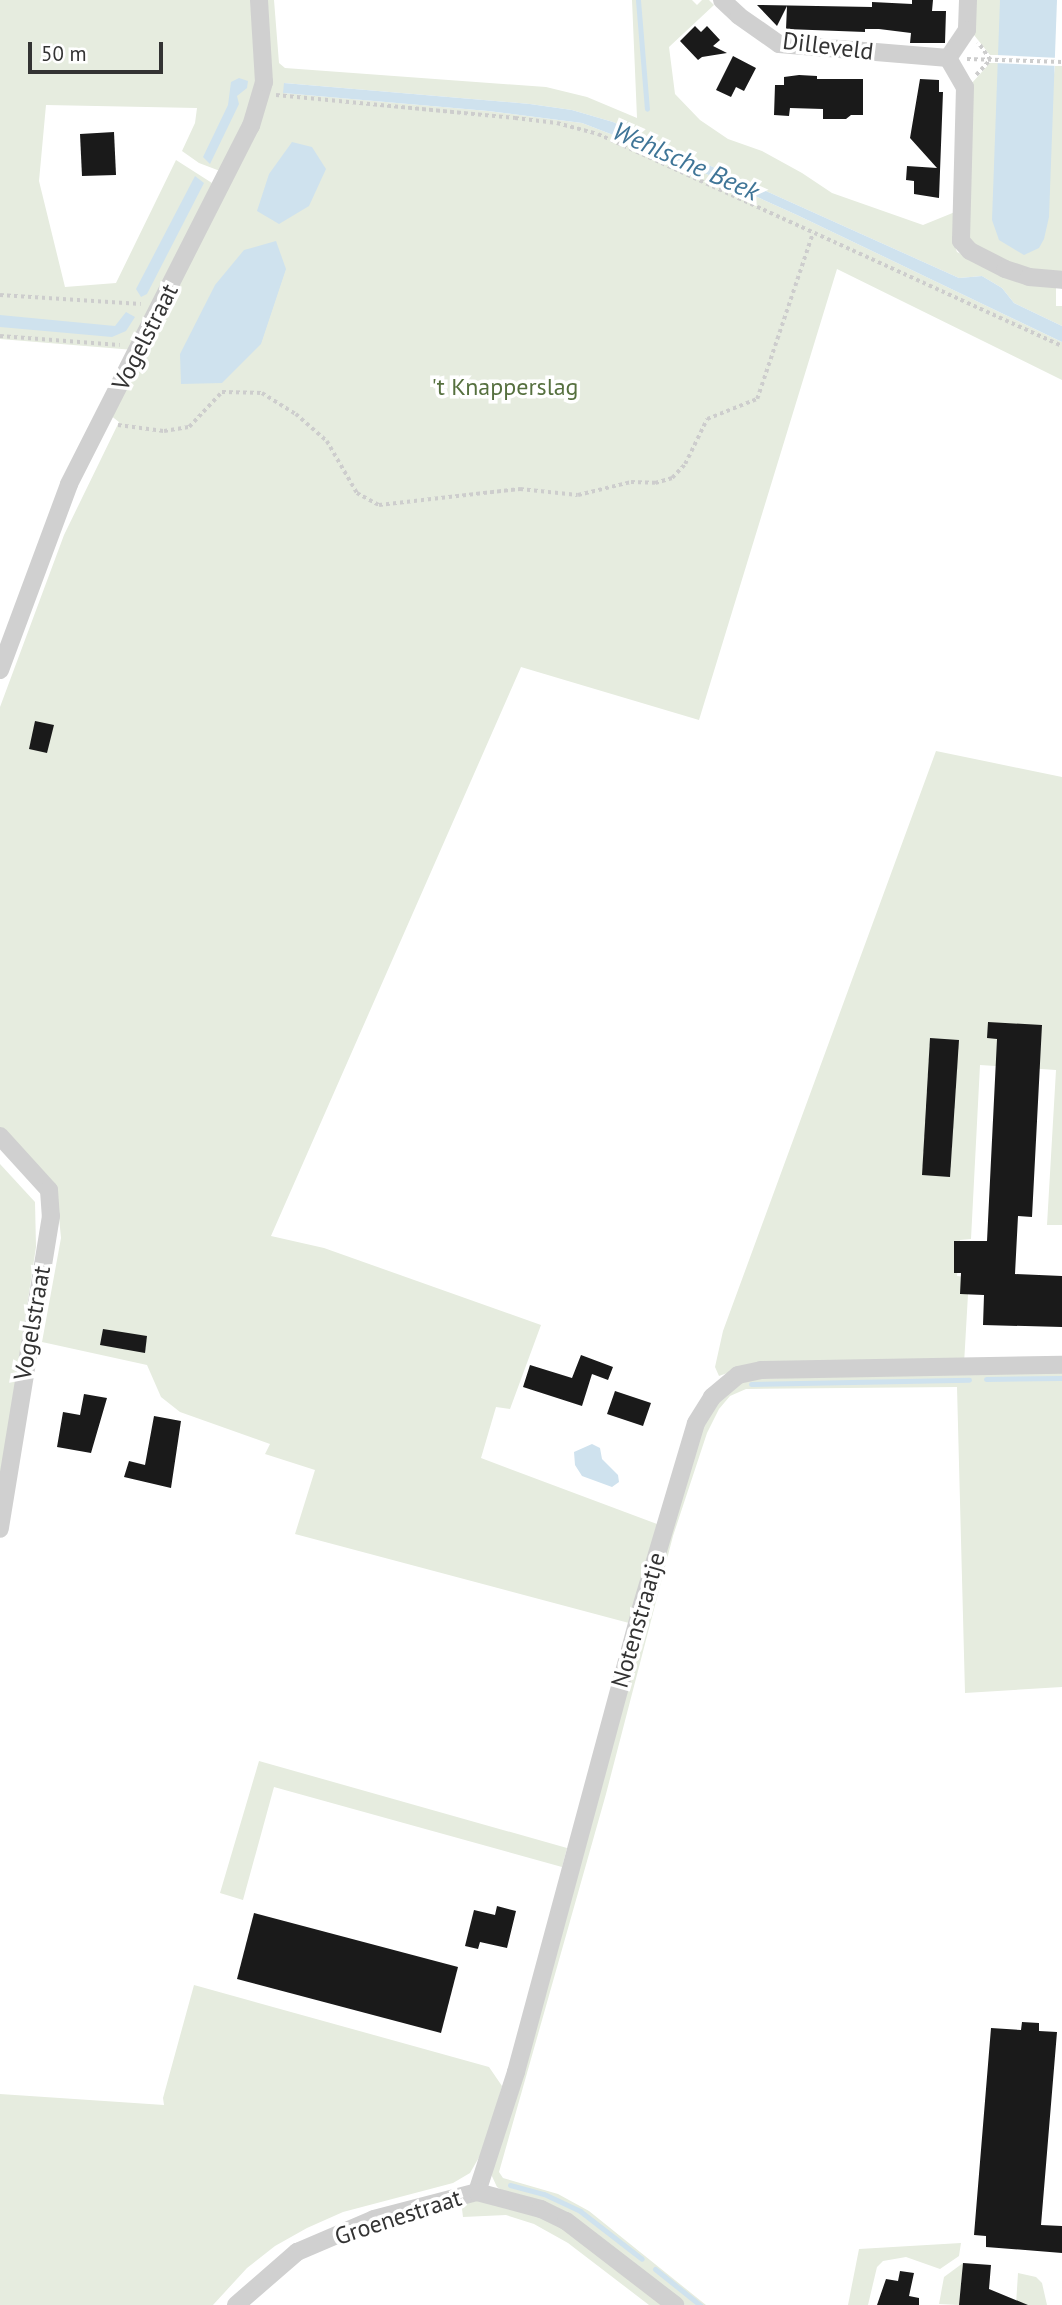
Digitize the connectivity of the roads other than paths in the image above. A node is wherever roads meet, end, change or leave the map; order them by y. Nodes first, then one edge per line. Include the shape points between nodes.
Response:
1 (259, 0) edge
2 (722, 0) edge
3 (968, 0) edge
4 (948, 58) junction
5 (1062, 280) edge
6 (0, 670) edge
7 (0, 1136) edge
8 (1062, 1365) edge
9 (0, 1529) edge
10 (477, 2192) junction
11 (236, 2305) edge
12 (675, 2305) edge

1 - 6 street, Vogelstraat via 262,92 251,126 69,484
2 - 4 street, Dilleveld via 779,44
3 - 4 street via 967,30
4 - 5 street via 965,87 961,241 1005,270
7 - 9 street, Vogelstraat via 49,1190 51,1216
8 - 10 street, Notenstraatje via 761,1370 738,1375 712,1397 696,1423 640,1611 516,2072
10 - 11 street, Groenestraat via 374,2219 297,2252
10 - 12 street, Groenestraat via 513,2200 566,2221

